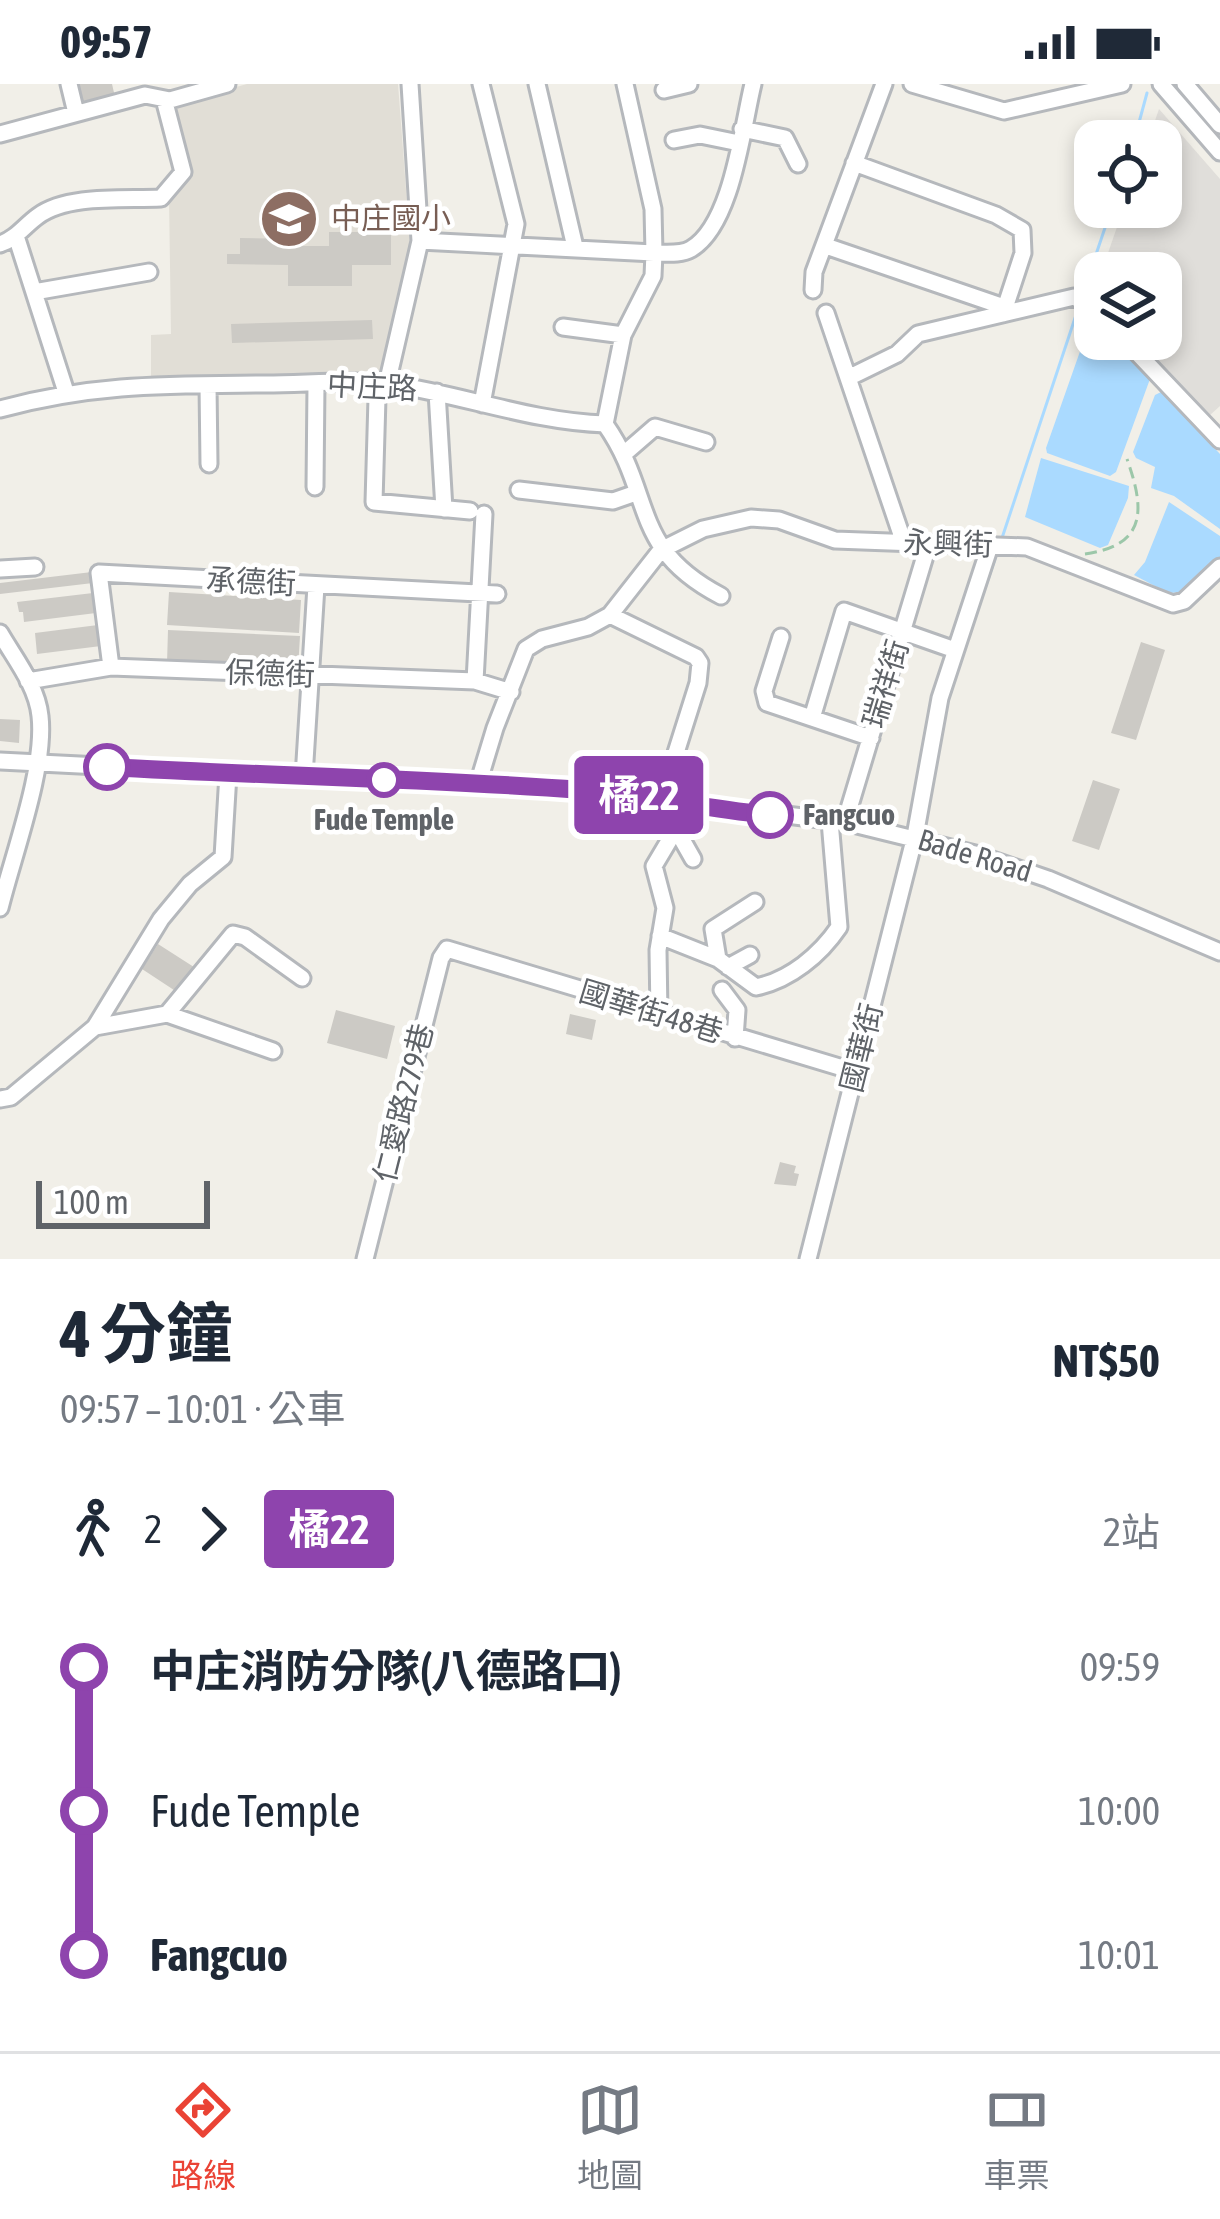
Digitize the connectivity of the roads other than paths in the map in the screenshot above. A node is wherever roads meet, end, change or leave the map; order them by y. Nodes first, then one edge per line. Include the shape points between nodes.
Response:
1 (69, 84) edge
2 (227, 84) edge
3 (410, 84) edge
4 (481, 84) edge
5 (537, 84) edge
6 (625, 84) edge
7 (689, 84) edge
8 (753, 84) edge
9 (884, 84) edge
10 (912, 84) edge
11 (1122, 84) edge
12 (1161, 84) edge
13 (1185, 84) edge
14 (664, 90) dead end
15 (164, 99) junction
16 (76, 113) junction
17 (1220, 125) edge
18 (0, 134) edge
19 (740, 136) junction
20 (674, 140) dead end
21 (1220, 152) edge
22 (854, 163) junction
23 (798, 164) dead end
24 (8, 240) edge
25 (421, 241) junction
26 (514, 245) junction
27 (826, 246) junction
28 (575, 248) junction
29 (654, 253) junction
30 (149, 272) dead end
31 (813, 290) dead end
32 (34, 292) junction
33 (1074, 304) edge
34 (1008, 310) junction
35 (826, 313) dead end
36 (563, 327) dead end
37 (623, 335) junction
38 (1144, 360) edge
39 (848, 378) junction
40 (316, 384) junction
41 (387, 384) junction
42 (208, 385) junction
43 (0, 388) edge
44 (66, 392) junction
45 (436, 392) junction
46 (482, 404) junction
47 (4, 408) edge
48 (605, 424) junction
49 (1220, 440) edge
50 (706, 442) dead end
51 (625, 452) junction
52 (209, 464) dead end
53 (315, 487) dead end
54 (519, 490) dead end
55 (636, 493) junction
56 (444, 509) junction
57 (904, 543) junction
58 (928, 546) junction
59 (996, 546) junction
60 (661, 550) junction
61 (35, 567) dead end
62 (1220, 567) edge
63 (0, 569) edge
64 (316, 586) junction
65 (488, 593) junction
66 (722, 596) dead end
67 (610, 615) junction
68 (902, 631) junction
69 (0, 633) edge
70 (781, 637) dead end
71 (955, 650) junction
72 (6, 653) edge
73 (111, 667) junction
74 (310, 675) junction
75 (28, 680) junction
76 (475, 681) junction
77 (511, 692) junction
78 (812, 718) junction
79 (871, 737) junction
80 (0, 761) edge
81 (37, 764) junction
82 (228, 774) junction
83 (304, 777) junction
84 (478, 784) junction
85 (662, 797) junction
86 (682, 802) junction
87 (838, 821) junction
88 (676, 830) junction
89 (915, 836) junction
90 (693, 859) dead end
91 (755, 902) dead end
92 (0, 908) edge
93 (661, 936) junction
94 (1216, 944) edge
95 (447, 950) joint
96 (750, 955) dead end
97 (723, 963) junction
98 (302, 978) dead end
99 (722, 990) dead end
100 (167, 1014) junction
101 (659, 1015) junction
102 (94, 1027) junction
103 (735, 1038) junction
104 (273, 1051) dead end
105 (856, 1072) junction
106 (0, 1099) edge
107 (364, 1259) edge
108 (808, 1259) edge

1 - 16 street
2 - 15 street
3 - 25 street
4 - 26 street via 516,224
5 - 28 street
6 - 29 street via 653,208
7 - 14 street
8 - 19 street
9 - 22 street
10 - 11 street via 1004,111
12 - 21 street
13 - 17 street
15 - 16 street via 145,95
15 - 24 street via 183,172 161,198 64,205
16 - 18 street
19 - 20 street
19 - 23 street via 784,139
19 - 29 street via 710,234 687,253
22 - 27 street
22 - 34 street via 1022,230
24 - 32 street
25 - 26 street
25 - 41 street
26 - 28 street
26 - 46 street
27 - 31 street
27 - 34 street
28 - 29 street
29 - 37 street via 653,277
30 - 32 street
32 - 44 street
33 - 34 street
34 - 39 street via 918,334
35 - 39 street
36 - 37 street
37 - 48 street
38 - 49 street
39 - 57 street
40 - 41 street, 中庄路
40 - 42 street, 中庄路
40 - 53 street
41 - 45 street, 中庄路
41 - 56 street via 377,398 374,502
42 - 44 street, 中庄路
42 - 52 street
43 - 47 street
44 - 47 street, 中庄路
45 - 46 street, 中庄路
45 - 56 street
46 - 48 street, 中庄路
48 - 51 street
50 - 51 street via 655,427
51 - 55 street
54 - 55 street via 613,501
55 - 60 street
56 - 65 street via 477,512
57 - 58 street, 永興街
57 - 60 street, 永興街 via 835,540 751,518
58 - 59 street, 永興街
58 - 68 street, 瑞祥街
59 - 62 street, 永興街 via 1027,547 1173,604
59 - 71 street, 國華街
60 - 66 street
60 - 67 street
61 - 63 street
64 - 65 street, 承德街
64 - 73 street, 承德街 via 99,573
64 - 74 street
65 - 76 street
67 - 77 street via 526,650
67 - 85 street via 700,663
68 - 71 street
68 - 78 street via 844,611
68 - 79 street, 瑞祥街
69 - 72 street
70 - 78 street via 764,698
71 - 89 street, 國華街
72 - 75 street
73 - 74 street, 保德街
73 - 75 street, 保德街
74 - 76 street, 保德街
74 - 83 street
75 - 81 street via 40,717
76 - 77 street, 保德街
77 - 84 street
78 - 79 street
79 - 87 street, 瑞祥街
80 - 81 street, Bade Road
81 - 82 street, Bade Road
81 - 92 street
82 - 83 street, Bade Road
82 - 102 street via 224,857 160,919
83 - 84 street, Bade Road
84 - 85 street, Bade Road
85 - 86 street, Bade Road
86 - 87 street, Bade Road
86 - 88 street
87 - 89 street, Bade Road
87 - 97 street via 839,927 777,983 756,987
88 - 90 street
88 - 93 street via 654,866 665,908
89 - 94 street, Bade Road
89 - 105 street, 國華街
91 - 97 street via 713,929
93 - 97 street
93 - 101 street
95 - 101 street, 國華街48巷
95 - 107 street, 仁愛路279巷
96 - 97 street
98 - 100 street via 233,934
99 - 103 street via 737,1010
100 - 102 street
100 - 104 street
101 - 103 street, 國華街48巷
102 - 106 street
103 - 105 street, 國華街48巷
105 - 108 street, 國華街

